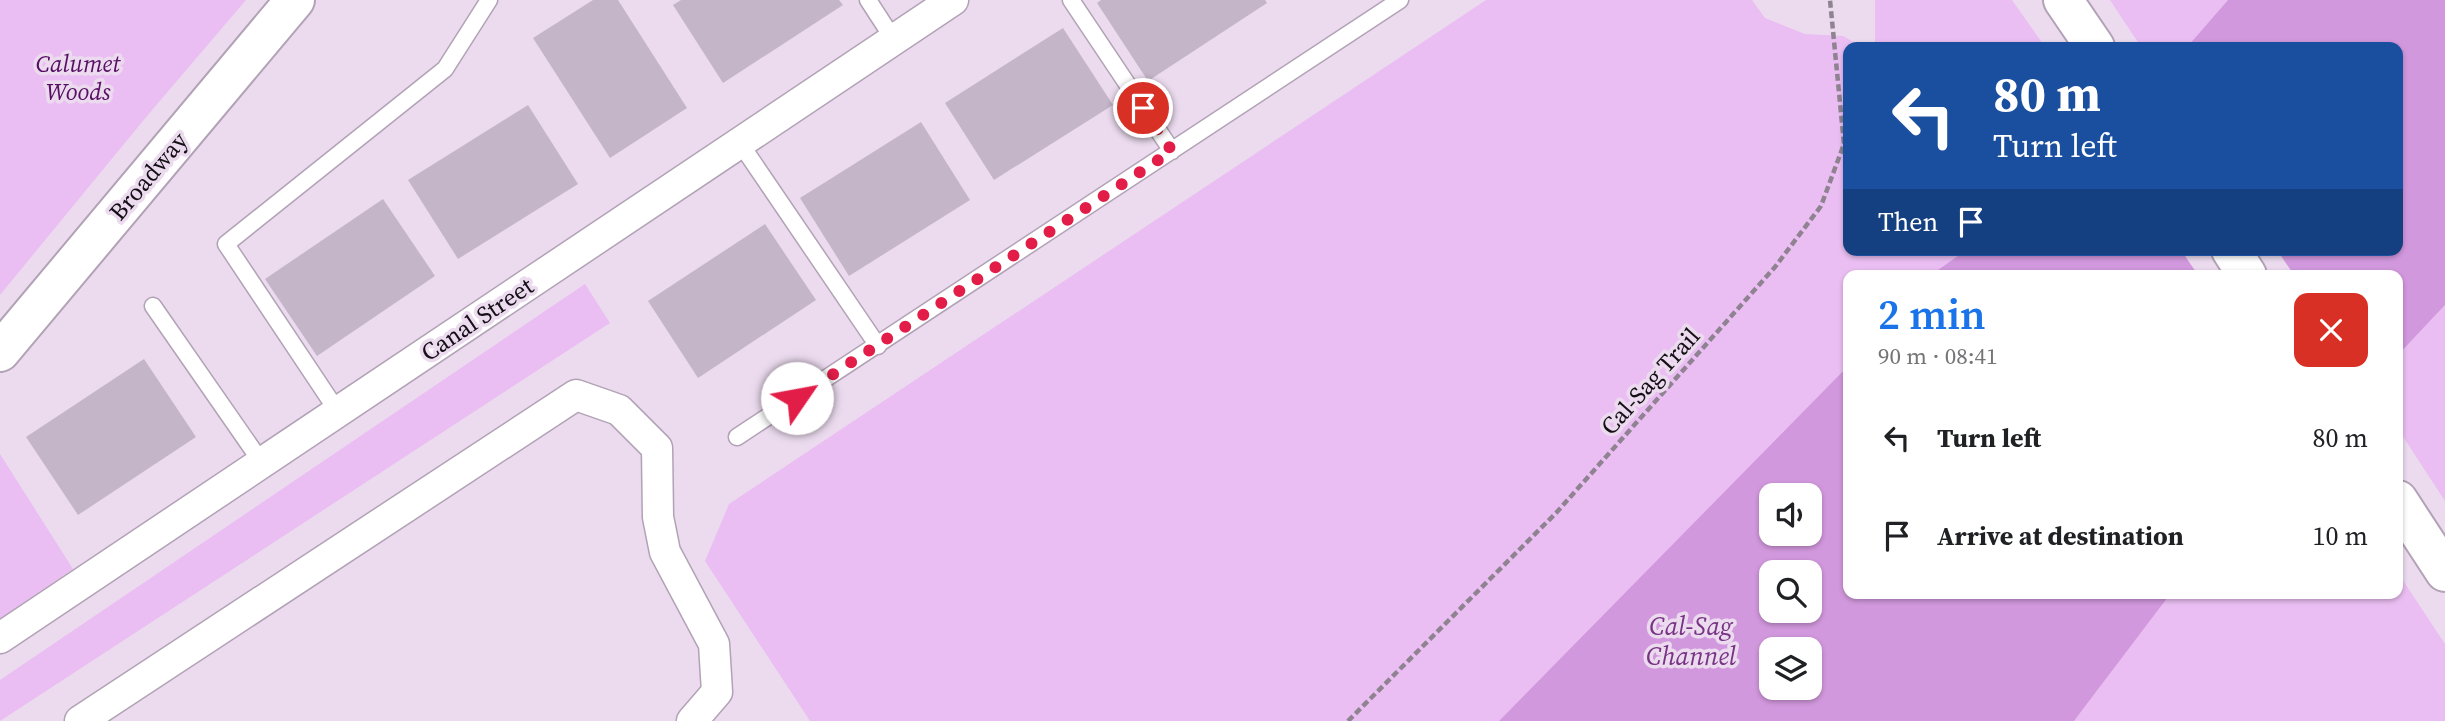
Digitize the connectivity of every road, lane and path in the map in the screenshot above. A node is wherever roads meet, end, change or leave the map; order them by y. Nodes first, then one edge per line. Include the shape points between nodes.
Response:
1 (295, 0) edge
2 (489, 0) edge
3 (868, 0) edge
4 (953, 0) edge
5 (1070, 0) edge
6 (1400, 0) edge
7 (1830, 0) edge
8 (2063, 0) edge
9 (894, 40) junction
10 (2092, 42) edge
11 (1843, 134) edge
12 (740, 143) junction
13 (1843, 147) edge
14 (1172, 151) junction
15 (153, 306) dead end
16 (878, 346) junction
17 (0, 352) edge
18 (338, 412) junction
19 (737, 437) dead end
20 (262, 463) junction
21 (2403, 507) edge
22 (2445, 572) edge
23 (0, 638) edge
24 (80, 721) edge
25 (692, 721) edge
26 (1348, 721) edge

1 - 17 street, Broadway
2 - 18 lane via 446,69 226,243
3 - 9 lane
4 - 9 street, Canal Street
5 - 14 lane
6 - 14 lane
7 - 11 path, Cal-Sag Trail
8 - 10 street
9 - 12 street, Canal Street
12 - 16 lane
12 - 18 street, Canal Street
13 - 26 path, Cal-Sag Trail via 1821,206 1775,267 1556,513
14 - 16 lane
15 - 20 lane
16 - 19 lane
18 - 20 street, Canal Street
20 - 23 street, Canal Street
21 - 22 street
24 - 25 street via 576,396 619,410 657,448 658,517 665,552 714,643 717,692

